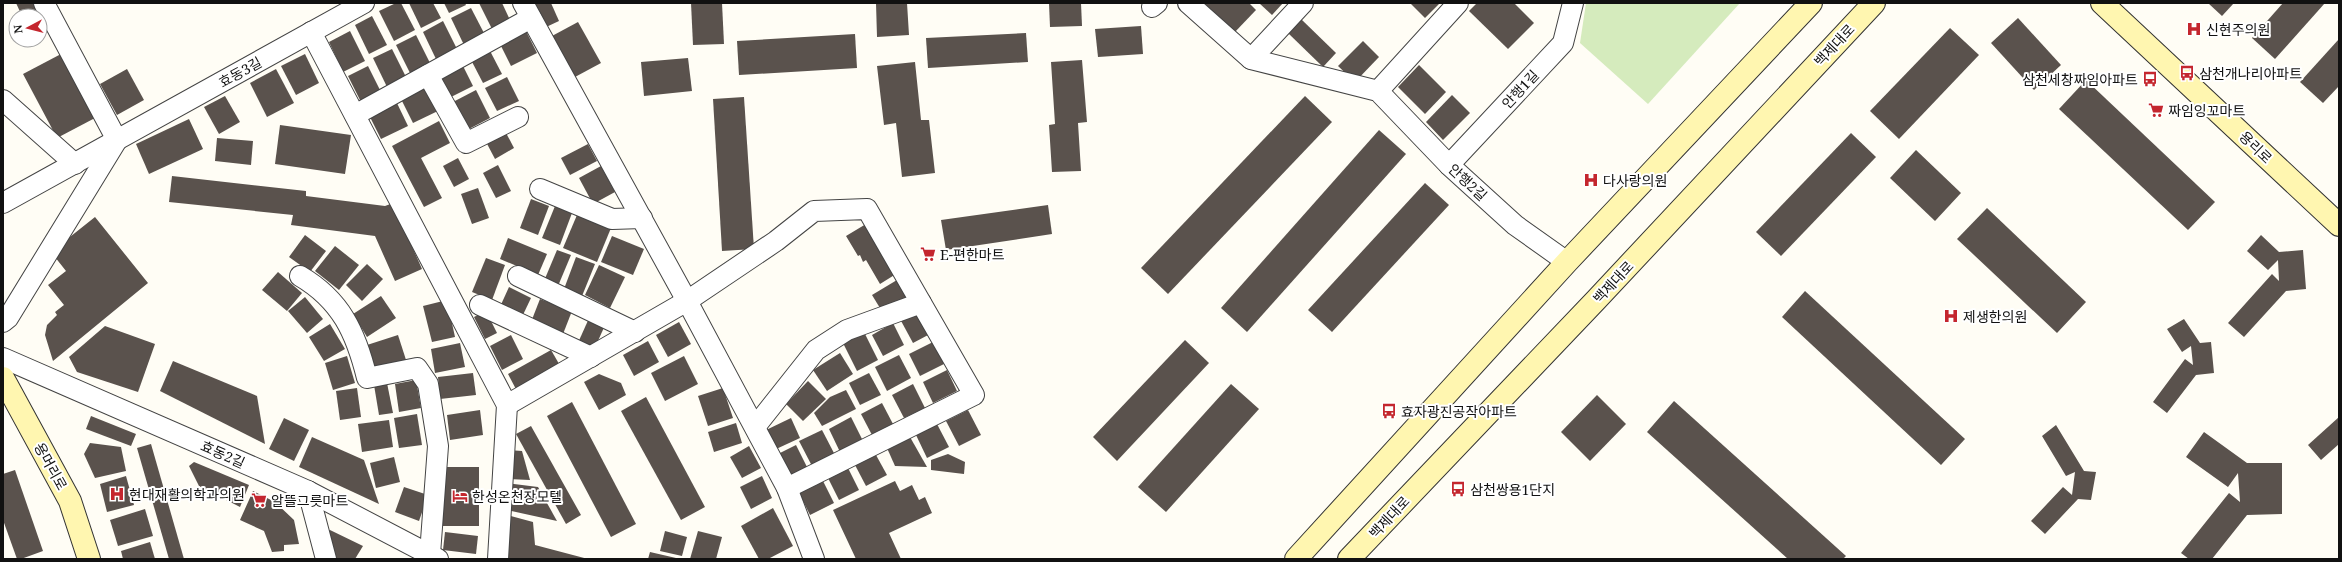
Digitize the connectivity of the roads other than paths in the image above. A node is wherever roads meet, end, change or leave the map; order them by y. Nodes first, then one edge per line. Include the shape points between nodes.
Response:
1 (44, 3) edge
2 (364, 3) edge
3 (1188, 3) edge
4 (1303, 3) edge
5 (1458, 3) edge
6 (1573, 3) edge
7 (1811, 3) edge
8 (1874, 3) edge
9 (2102, 3) edge
10 (527, 11) edge
11 (311, 32) junction
12 (1251, 59) junction
13 (428, 75) junction
14 (1378, 91) junction
15 (3, 100) edge
16 (355, 115) junction
17 (518, 117) dead end
18 (117, 140) junction
19 (74, 164) junction
20 (1449, 164) junction
21 (540, 189) dead end
22 (3, 203) edge
23 (642, 218) junction
24 (2339, 225) edge
25 (1567, 262) junction
26 (300, 276) dead end
27 (518, 276) dead end
28 (687, 301) junction
29 (921, 303) junction
30 (480, 305) dead end
31 (3, 322) edge
32 (635, 332) junction
33 (590, 357) junction
34 (3, 358) edge
35 (3, 378) edge
36 (507, 405) junction
37 (755, 427) junction
38 (787, 488) junction
39 (308, 491) junction
40 (434, 557) edge
41 (89, 559) edge
42 (326, 559) edge
43 (498, 559) edge
44 (814, 559) edge
45 (1296, 559) edge
46 (1349, 559) edge

1 - 18 street
2 - 11 street, 효동3길
3 - 12 street
4 - 12 street
5 - 14 street
6 - 20 street, 안행1길 via 1563,44
7 - 25 street
8 - 46 street, 백제대로
9 - 24 street, 용리로
10 - 13 street
10 - 23 street
11 - 16 street
11 - 18 street, 효동3길
12 - 14 street
13 - 16 street
13 - 17 street via 466,143
14 - 20 street, 안행2길
15 - 19 street
16 - 36 street
18 - 19 street, 효동3길
18 - 31 street via 8,318
19 - 22 street, 효동3길
20 - 25 street, 안행2길 via 1516,225
21 - 23 street via 612,219
23 - 28 street
25 - 45 street
26 - 40 street via 329,298 347,322 360,348 367,378 417,368 428,384 438,446
27 - 32 street
28 - 29 street via 776,241 814,211 867,209
28 - 32 street
28 - 37 street
29 - 37 street via 847,330 816,350
29 - 38 street via 974,395
30 - 33 street
32 - 33 street
33 - 36 street
34 - 39 street, 효동2길
35 - 41 street, 용머리로 via 70,501
36 - 43 street
37 - 38 street
38 - 44 street
39 - 40 street, 효동2길
39 - 42 street

